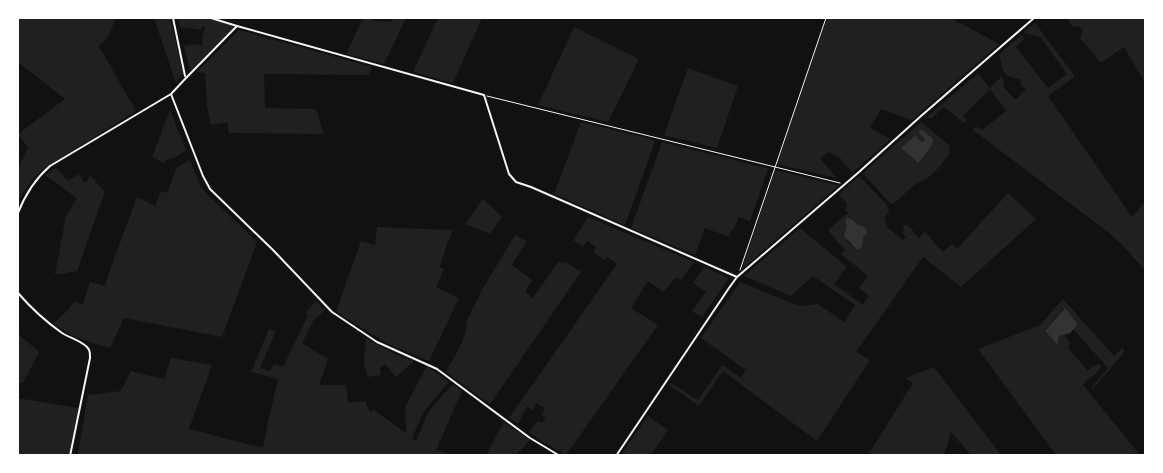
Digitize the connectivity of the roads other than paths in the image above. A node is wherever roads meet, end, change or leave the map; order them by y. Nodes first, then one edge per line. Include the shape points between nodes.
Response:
1 (173, 18) edge
2 (211, 18) edge
3 (1034, 18) edge
4 (237, 26) junction
5 (186, 78) junction
6 (171, 94) junction
7 (18, 214) edge
8 (737, 277) junction
9 (18, 293) edge
10 (70, 456) edge
11 (560, 456) edge
12 (616, 456) edge

1 - 5 street
2 - 4 street
3 - 8 street
4 - 5 street
4 - 8 street via 484,95 508,174 516,182
5 - 6 street
6 - 7 street via 50,166 30,188
6 - 11 street via 210,189 332,312 377,342 437,369 530,438
8 - 12 street
9 - 10 street via 44,319 85,345 90,353

